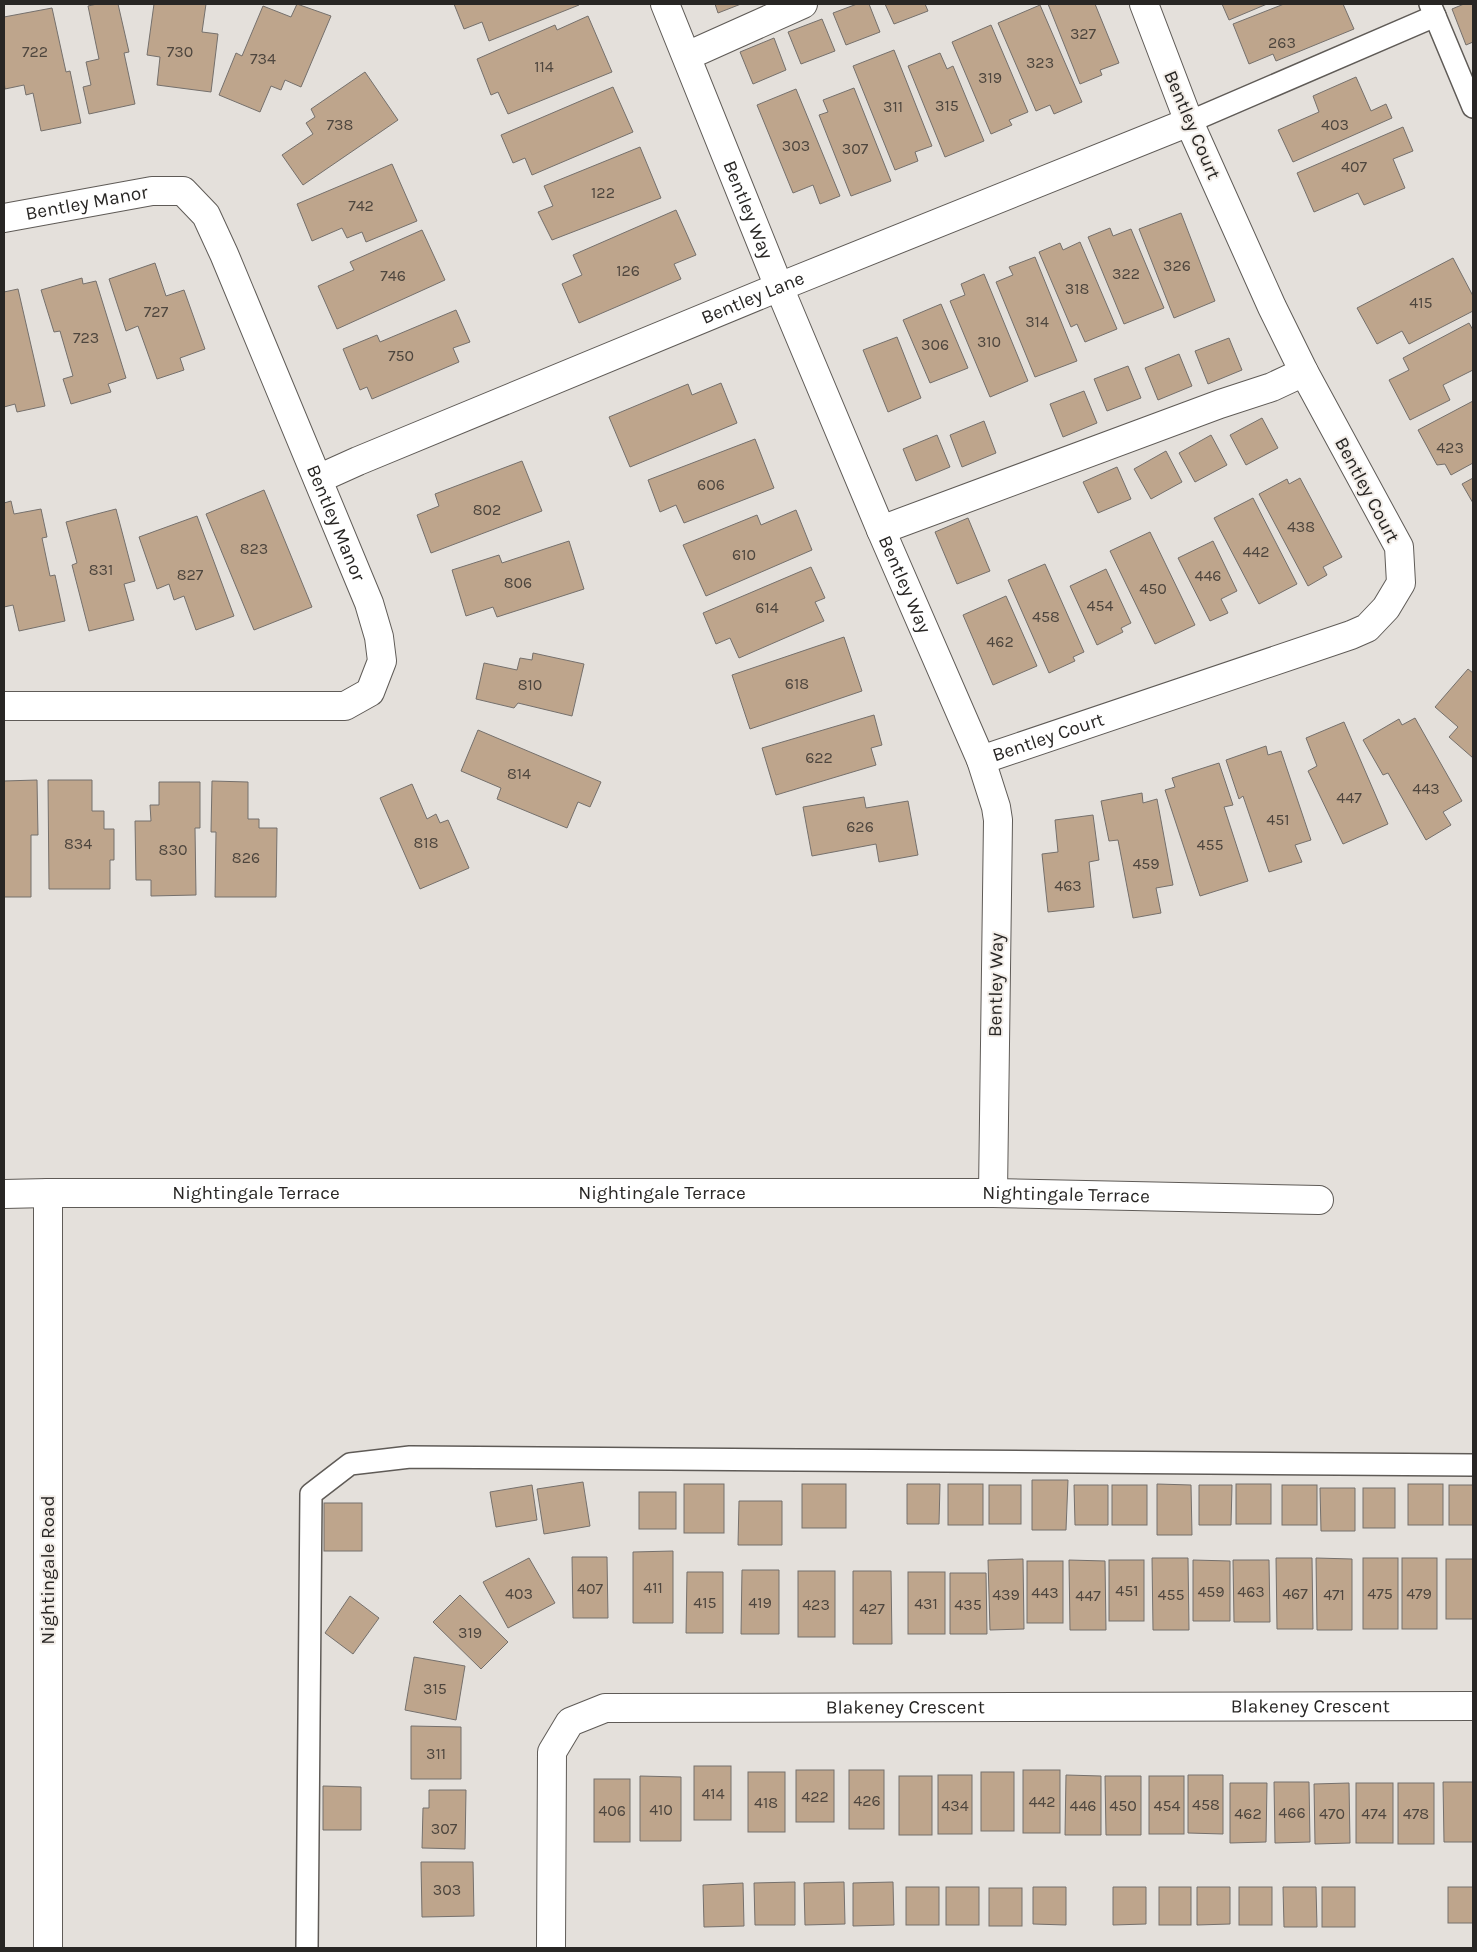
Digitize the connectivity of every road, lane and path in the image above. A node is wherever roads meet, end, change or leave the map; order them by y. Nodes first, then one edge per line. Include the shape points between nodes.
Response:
1 (665, 4) edge
2 (803, 4) edge
3 (1144, 4) edge
4 (1432, 10) edge
5 (687, 56) junction
6 (1473, 107) edge
7 (1188, 122) junction
8 (4, 218) edge
9 (779, 287) junction
10 (1304, 372) junction
11 (318, 479) junction
12 (881, 530) junction
13 (4, 706) edge
14 (981, 760) junction
15 (48, 1193) junction
16 (993, 1193) junction
17 (4, 1194) edge
18 (1319, 1200) dead end
19 (1473, 1466) edge
20 (1473, 1706) edge
21 (48, 1948) edge
22 (307, 1948) edge
23 (551, 1948) edge

1 - 5 street, Bentley Way
2 - 5 street
3 - 7 street, Bentley Court
4 - 6 lane
4 - 7 lane
5 - 9 street, Bentley Way
7 - 9 street, Bentley Lane
7 - 10 street, Bentley Court
8 - 11 street, Bentley Manor via 152,191 183,191 206,215
9 - 11 street, Bentley Lane
9 - 12 street, Bentley Way
10 - 12 street via 1272,387
10 - 14 street, Bentley Court via 1399,548 1401,583 1386,608 1367,628 1351,635
11 - 13 street, Bentley Manor via 369,603 379,637 382,661 370,692 345,706
12 - 14 street, Bentley Way
14 - 16 street, Bentley Way via 998,820
15 - 16 street, Nightingale Terrace
15 - 17 street, Nightingale Terrace
15 - 21 street, Nightingale Road
16 - 18 street, Nightingale Terrace
19 - 22 lane via 410,1457 350,1464 311,1494
20 - 23 street, Blakeney Crescent via 605,1708 570,1722 552,1752

